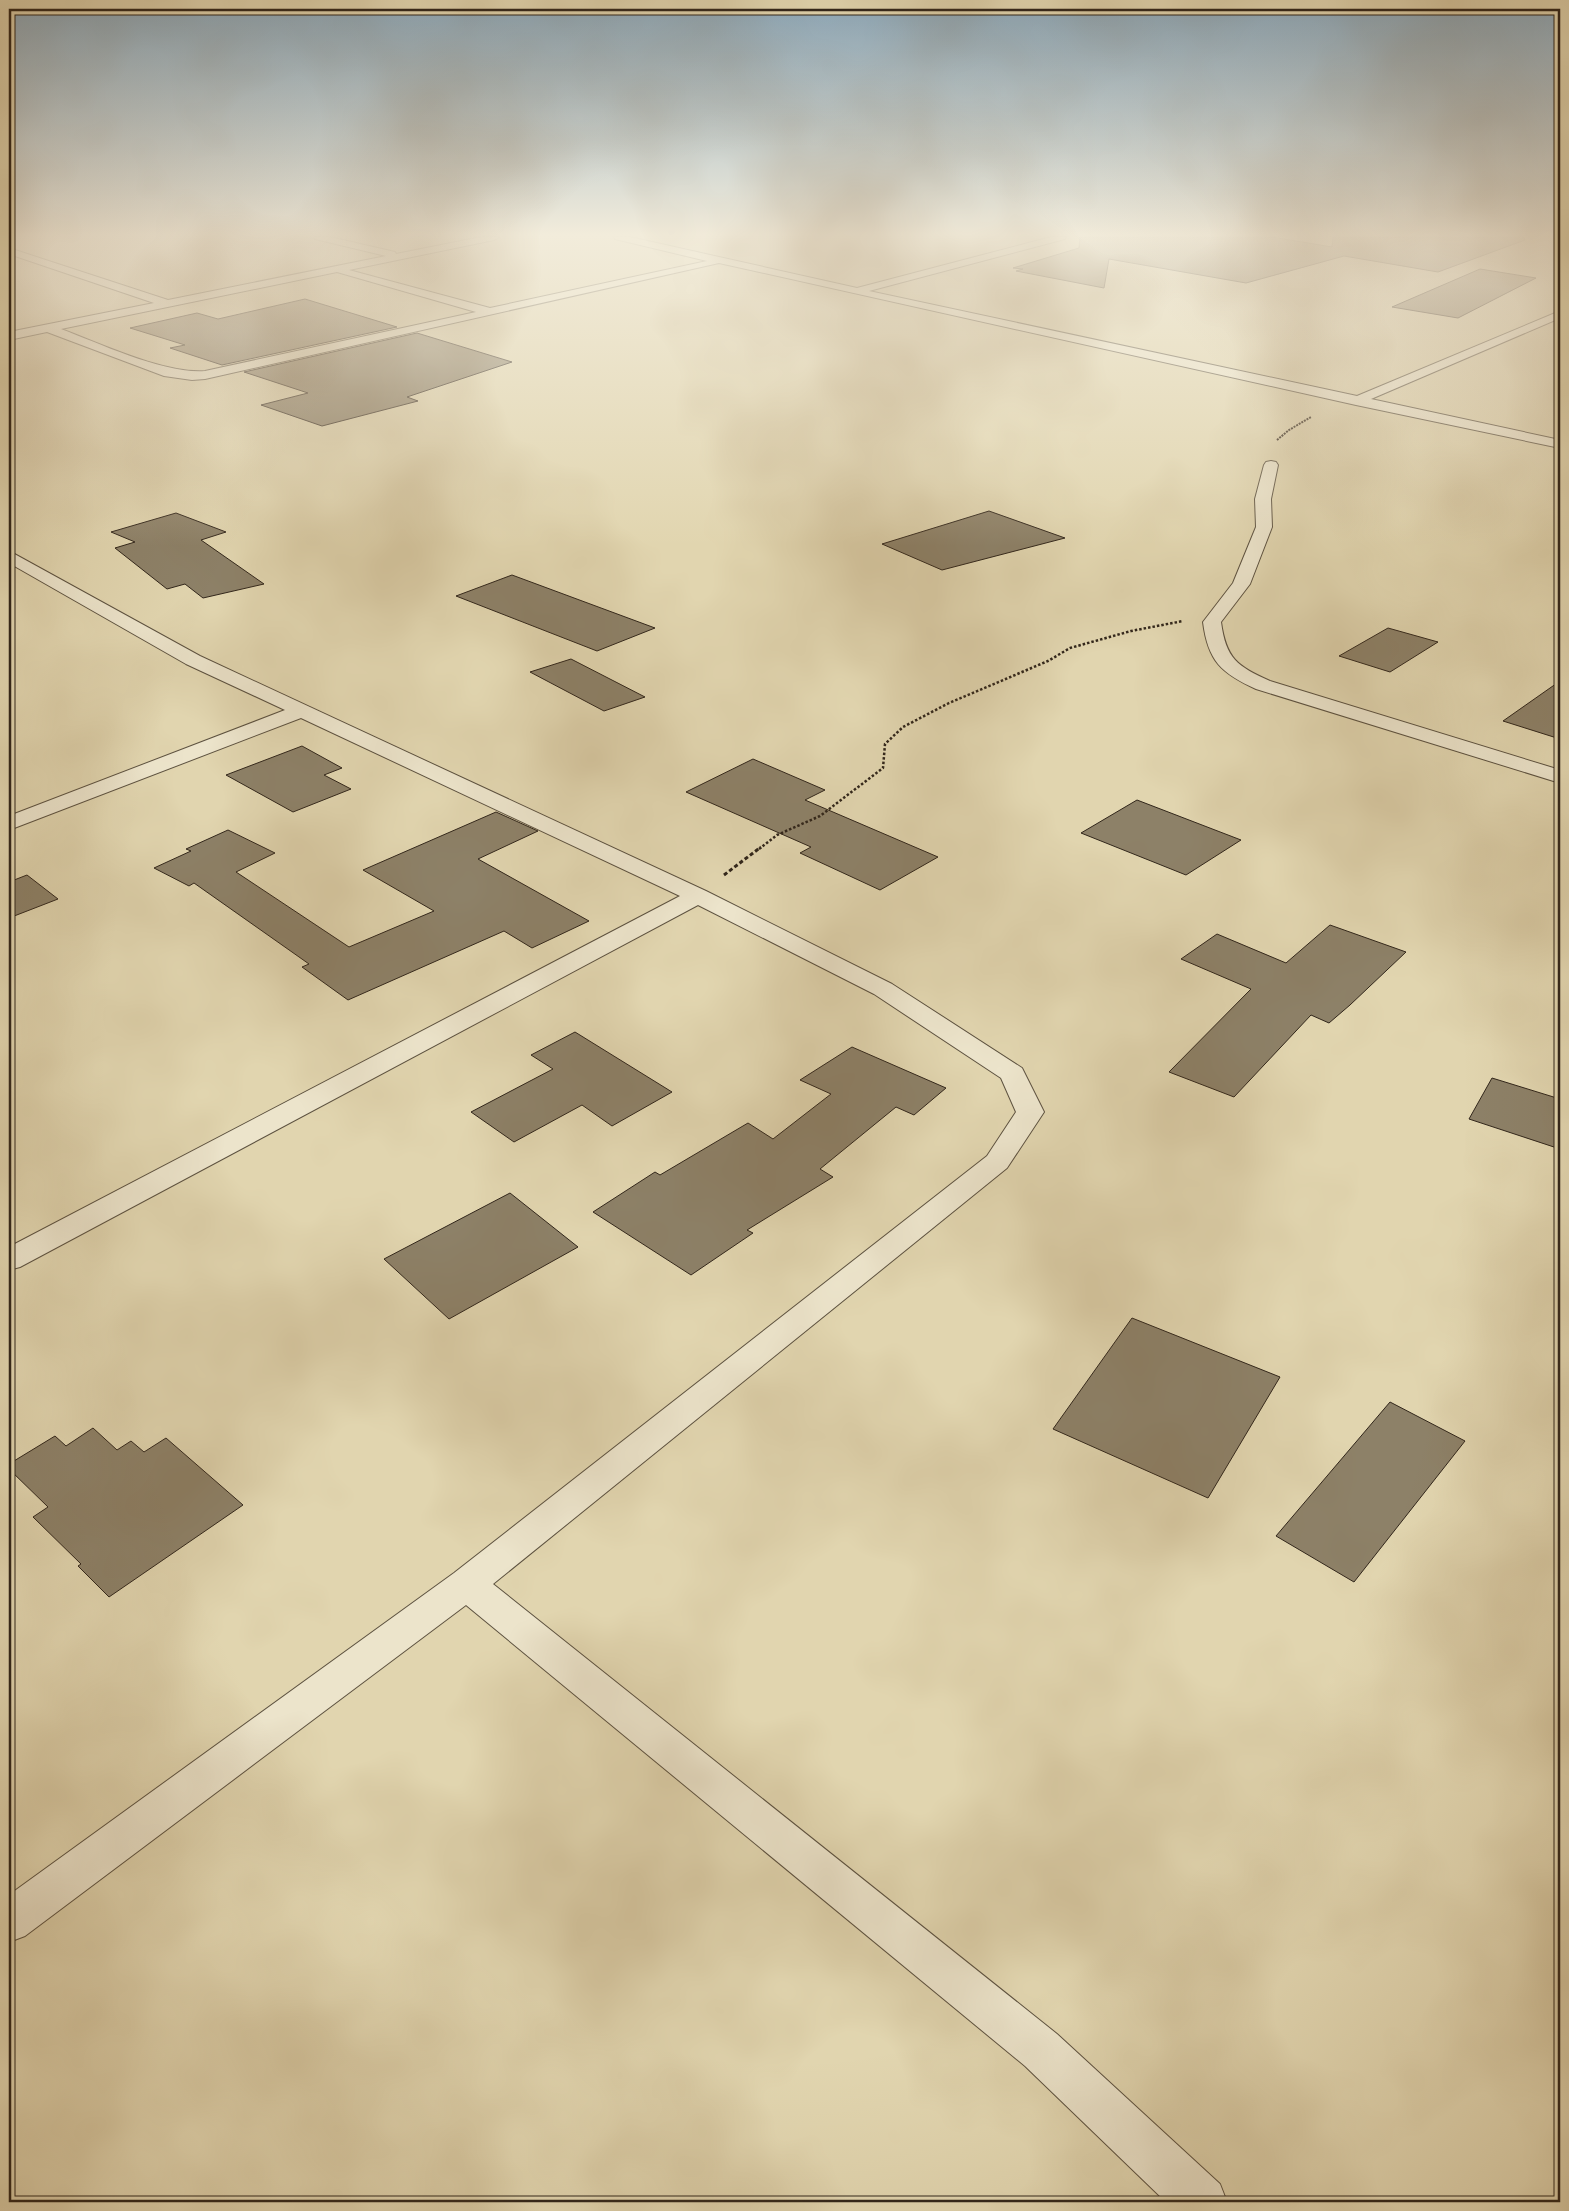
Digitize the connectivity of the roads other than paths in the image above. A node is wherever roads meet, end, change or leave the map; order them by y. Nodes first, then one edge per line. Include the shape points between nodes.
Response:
1 (80, 340) edge
2 (366, 340) edge
3 (1080, 340) edge
4 (1499, 340) edge
5 (1356, 401) junction
6 (1560, 444) edge
7 (1271, 465) road end
8 (9, 556) edge
9 (301, 711) junction
10 (1560, 777) edge
11 (9, 824) edge
12 (698, 896) junction
13 (9, 1260) edge
14 (467, 1584) junction
15 (9, 1921) edge
16 (1202, 2202) edge

1 - 2 street via 169,373 192,376 217,374
3 - 5 street
4 - 5 street
5 - 6 street
7 - 10 street via 1263,499 1264,527 1242,584 1212,622 1222,662 1239,675 1297,696
8 - 9 street via 193,660
9 - 11 street
9 - 12 street
12 - 13 street
12 - 14 street via 883,989 938,1024 1013,1074 1030,1112 997,1162
14 - 15 street
14 - 16 street via 1041,2050

